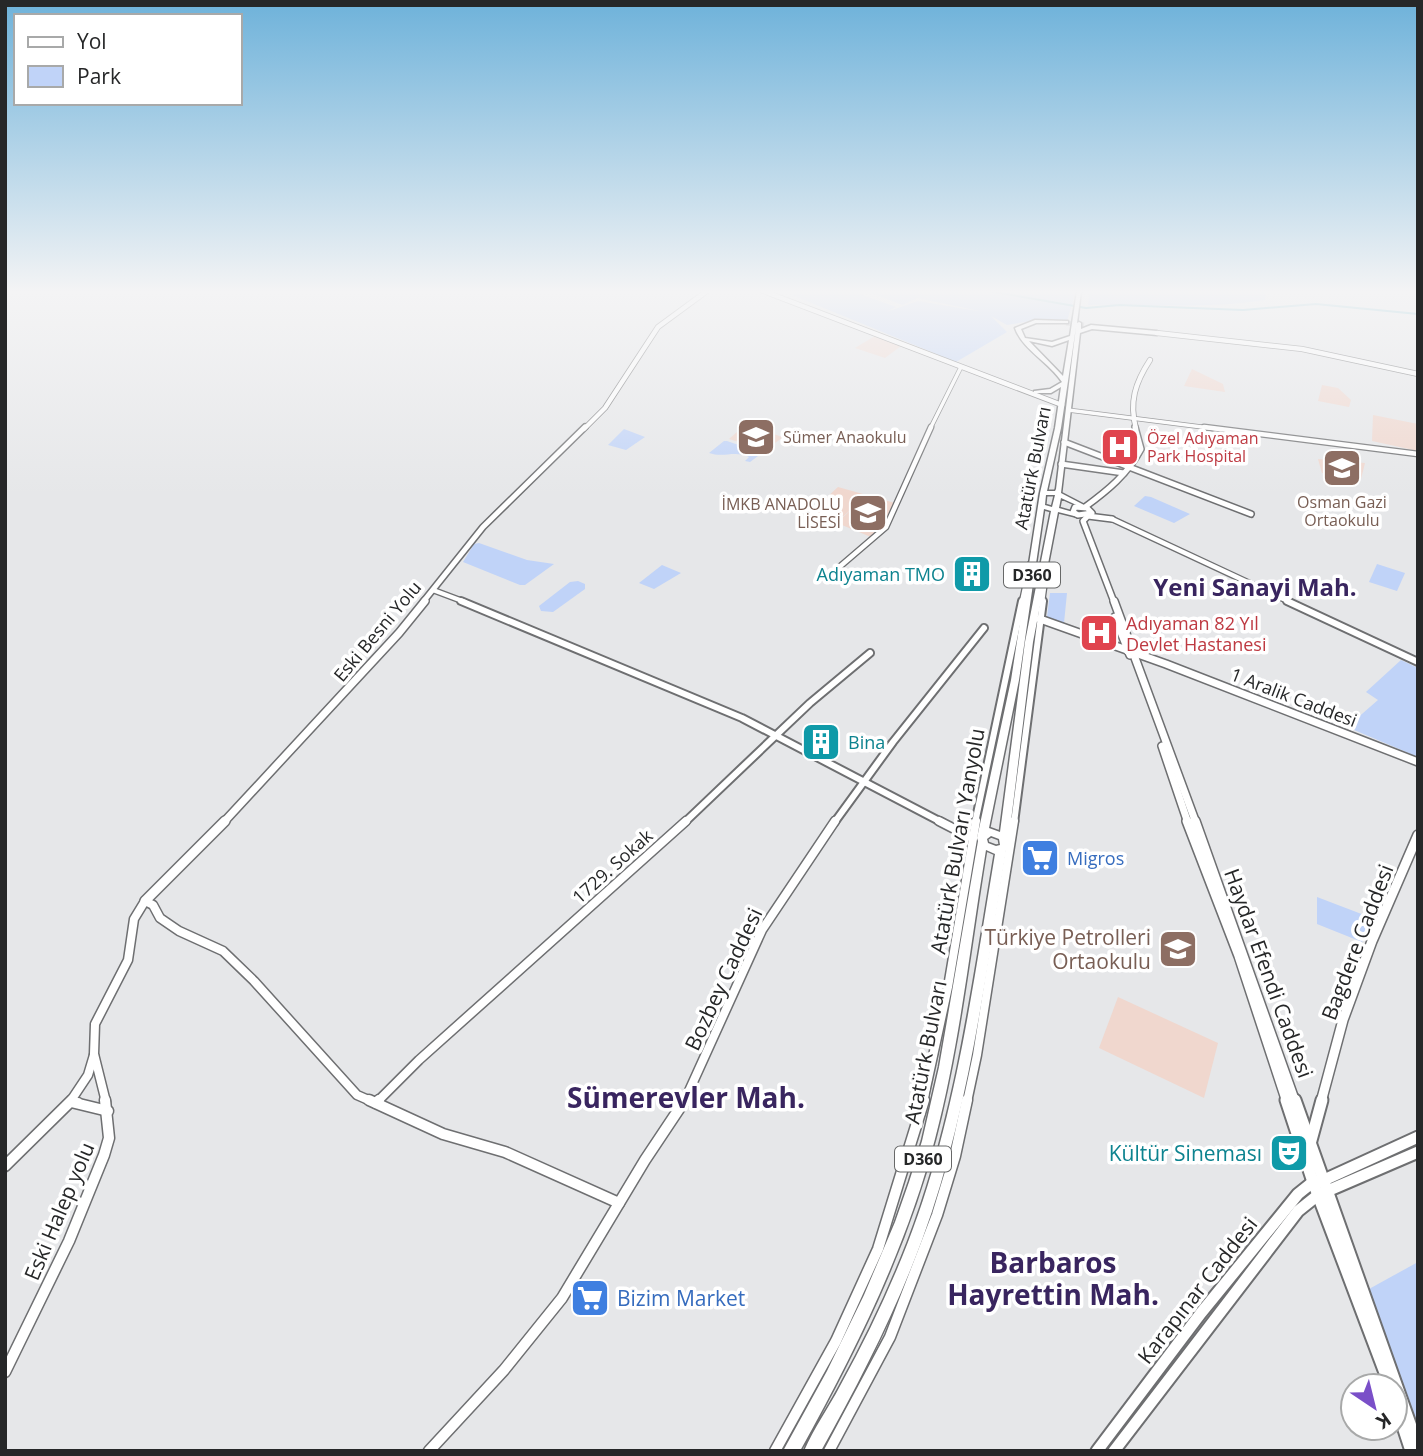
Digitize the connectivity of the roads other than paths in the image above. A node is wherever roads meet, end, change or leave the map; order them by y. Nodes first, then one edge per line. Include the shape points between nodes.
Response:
1 (636, 359) edge
2 (942, 359) edge
3 (1047, 359) edge
4 (1069, 359) edge
5 (1070, 359) edge
6 (1351, 359) edge
7 (1150, 360) dead end
8 (947, 361) junction
9 (961, 367) junction
10 (1418, 373) edge
11 (1065, 383) junction
12 (1036, 392) junction
13 (1064, 405) junction
14 (1134, 418) junction
15 (1064, 442) junction
16 (1418, 454) edge
17 (1061, 464) junction
18 (1126, 470) junction
19 (1043, 493) junction
20 (1058, 495) junction
21 (1041, 506) junction
22 (1055, 510) junction
23 (1084, 511) junction
24 (1251, 514) dead end
25 (1112, 519) joint
26 (1036, 542) joint
27 (1048, 544) junction
28 (830, 575) dead end
29 (433, 590) junction
30 (1040, 618) junction
31 (984, 628) dead end
32 (1130, 652) junction
33 (870, 653) dead end
34 (1418, 662) edge
35 (774, 737) junction
36 (1418, 762) edge
37 (863, 782) junction
38 (1418, 835) edge
39 (979, 839) junction
40 (1003, 843) junction
41 (145, 901) junction
42 (94, 1054) junction
43 (69, 1102) junction
44 (376, 1103) junction
45 (108, 1111) junction
46 (1418, 1137) edge
47 (1310, 1144) junction
48 (1418, 1152) edge
49 (5, 1166) edge
50 (1318, 1181) junction
51 (1323, 1194) junction
52 (619, 1203) junction
53 (5, 1372) edge
54 (1385, 1372) edge
55 (1418, 1446) edge
56 (429, 1451) edge
57 (775, 1451) edge
58 (791, 1451) edge
59 (812, 1451) edge
60 (829, 1451) edge
61 (1097, 1451) edge
62 (1114, 1451) edge

1 - 29 main road, Eski Besni Yolu via 605,408 483,527
2 - 8 main road
3 - 11 highway
4 - 11 highway, Atatürk Bulvarı / D360
5 - 13 highway, Atatürk Bulvarı / D360
6 - 10 main road
7 - 14 main road via 1133,386
8 - 9 main road
8 - 12 main road
9 - 13 main road
9 - 28 street via 886,527
11 - 12 highway
11 - 13 highway, Atatürk Bulvarı / D360
12 - 13 main road
13 - 14 street
13 - 15 highway, Atatürk Bulvarı / D360
13 - 19 highway, Atatürk Bulvarı / D360
14 - 16 street
14 - 18 main road via 1141,449
15 - 17 highway, Atatürk Bulvarı / D360
15 - 18 main road
17 - 18 main road
17 - 20 highway, Atatürk Bulvarı / D360
18 - 23 main road
18 - 24 main road
19 - 20 highway
19 - 21 highway, Atatürk Bulvarı / D360
20 - 22 highway, Atatürk Bulvarı / D360
20 - 23 highway
21 - 22 highway
21 - 26 highway, Atatürk Bulvarı / D360
22 - 23 highway
22 - 27 highway, Atatürk Bulvarı / D360
23 - 25 main road
23 - 32 main road, Haydar Efendi Caddesi via 1083,522
25 - 34 street
26 - 39 street, Atatürk Bulvarı Yanyolu
27 - 30 street
27 - 40 highway, Atatürk Bulvarı / D360 via 1029,642
29 - 35 street via 687,694
29 - 41 main road, Eski Besni Yolu via 285,758
30 - 32 main road, 1 Aralik Caddesi
30 - 60 street via 1009,863 955,1156 894,1326
31 - 37 street, Bozbey Caddesi
32 - 36 main road, 1 Aralik Caddesi
32 - 47 main road, Haydar Efendi Caddesi
32 - 50 main road, Haydar Efendi Caddesi
33 - 35 street, 1729. Sokak
35 - 37 street
35 - 44 street, 1729. Sokak
37 - 39 street
37 - 52 street, Bozbey Caddesi via 762,930 684,1102
38 - 47 main road, Bagdere Caddesi via 1346,1012
39 - 40 highway via 992,850
39 - 40 highway via 993,832
39 - 57 street, Atatürk Bulvarı Yanyolu via 933,1066 897,1196 836,1341
39 - 58 highway, Atatürk Bulvarı / D360 via 949,1048 929,1138 866,1310
40 - 59 highway, Atatürk Bulvarı / D360 via 966,1052 927,1209 881,1320
41 - 42 street, Eski Halep yolu via 134,919 128,960 98,1014
41 - 44 street via 179,932 223,951 357,1095
42 - 43 street via 83,1086
42 - 45 street, Eski Halep yolu
43 - 45 street via 88,1102
43 - 49 street
44 - 52 street
45 - 53 street, Eski Halep yolu via 108,1138 92,1188
46 - 50 main road, Karapınar Caddesi
47 - 50 main road, Haydar Efendi Caddesi
48 - 51 main road, Karapınar Caddesi
50 - 51 main road, Haydar Efendi Caddesi
50 - 61 main road, Karapınar Caddesi via 1288,1205
51 - 54 main road, Haydar Efendi Caddesi
51 - 55 main road, Haydar Efendi Caddesi
51 - 62 main road, Karapınar Caddesi via 1298,1211
52 - 56 street, Bozbey Caddesi via 552,1314

